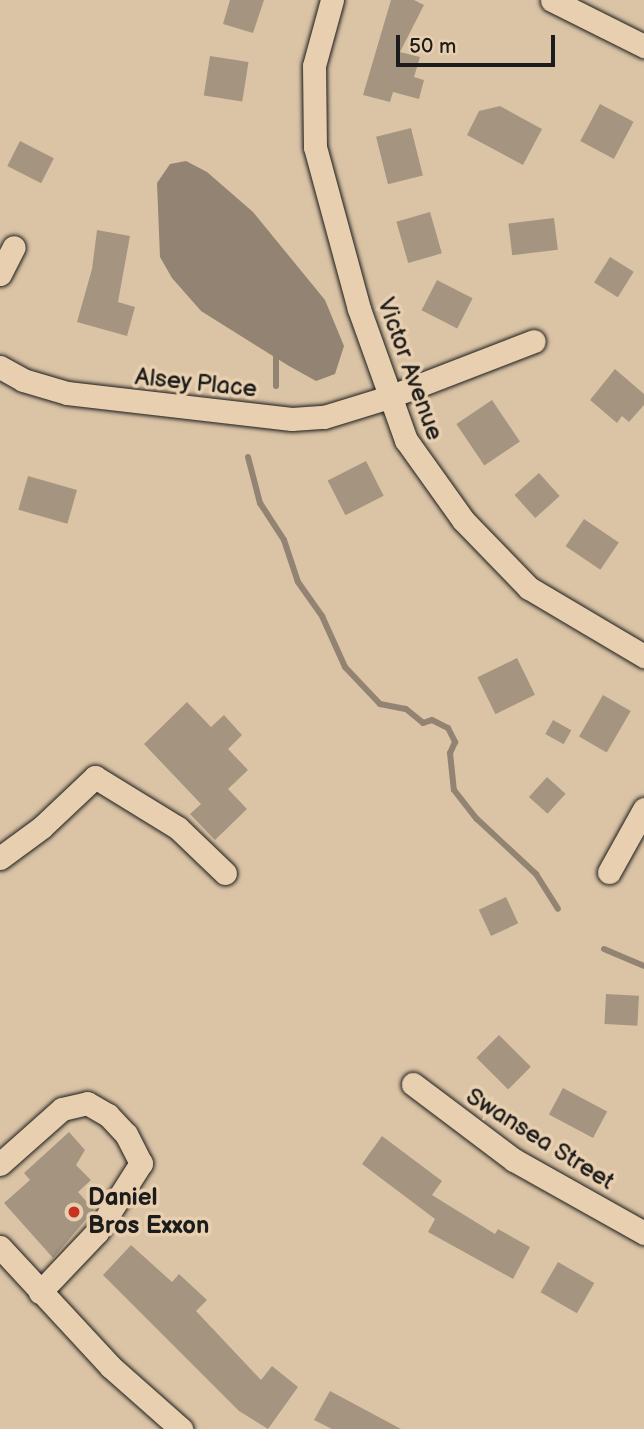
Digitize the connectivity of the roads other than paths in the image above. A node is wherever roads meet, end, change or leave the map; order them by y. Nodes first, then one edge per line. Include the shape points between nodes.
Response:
1 (332, 0) edge
2 (552, 0) edge
3 (644, 46) edge
4 (13, 247) dead end
5 (0, 274) edge
6 (534, 341) dead end
7 (0, 367) edge
8 (388, 397) junction
9 (644, 656) edge
10 (644, 809) edge
11 (0, 858) edge
12 (609, 872) dead end
13 (226, 873) dead end
14 (413, 1084) dead end
15 (0, 1164) edge
16 (644, 1233) edge
17 (0, 1247) edge
18 (40, 1292) junction
19 (181, 1429) edge

1 - 8 street, Victor Avenue via 314,66 315,147
2 - 3 street
4 - 5 street
6 - 8 street, Alsey Place
7 - 8 street, Alsey Place via 56,391 211,413 324,417
8 - 9 street, Victor Avenue via 416,460 482,543 556,608
10 - 12 street
11 - 13 street via 95,777 178,828
14 - 16 street, Swansea Street via 513,1160
15 - 18 street via 62,1109 87,1103 108,1115 126,1134 141,1163 97,1233
17 - 18 street
18 - 19 street via 111,1367

